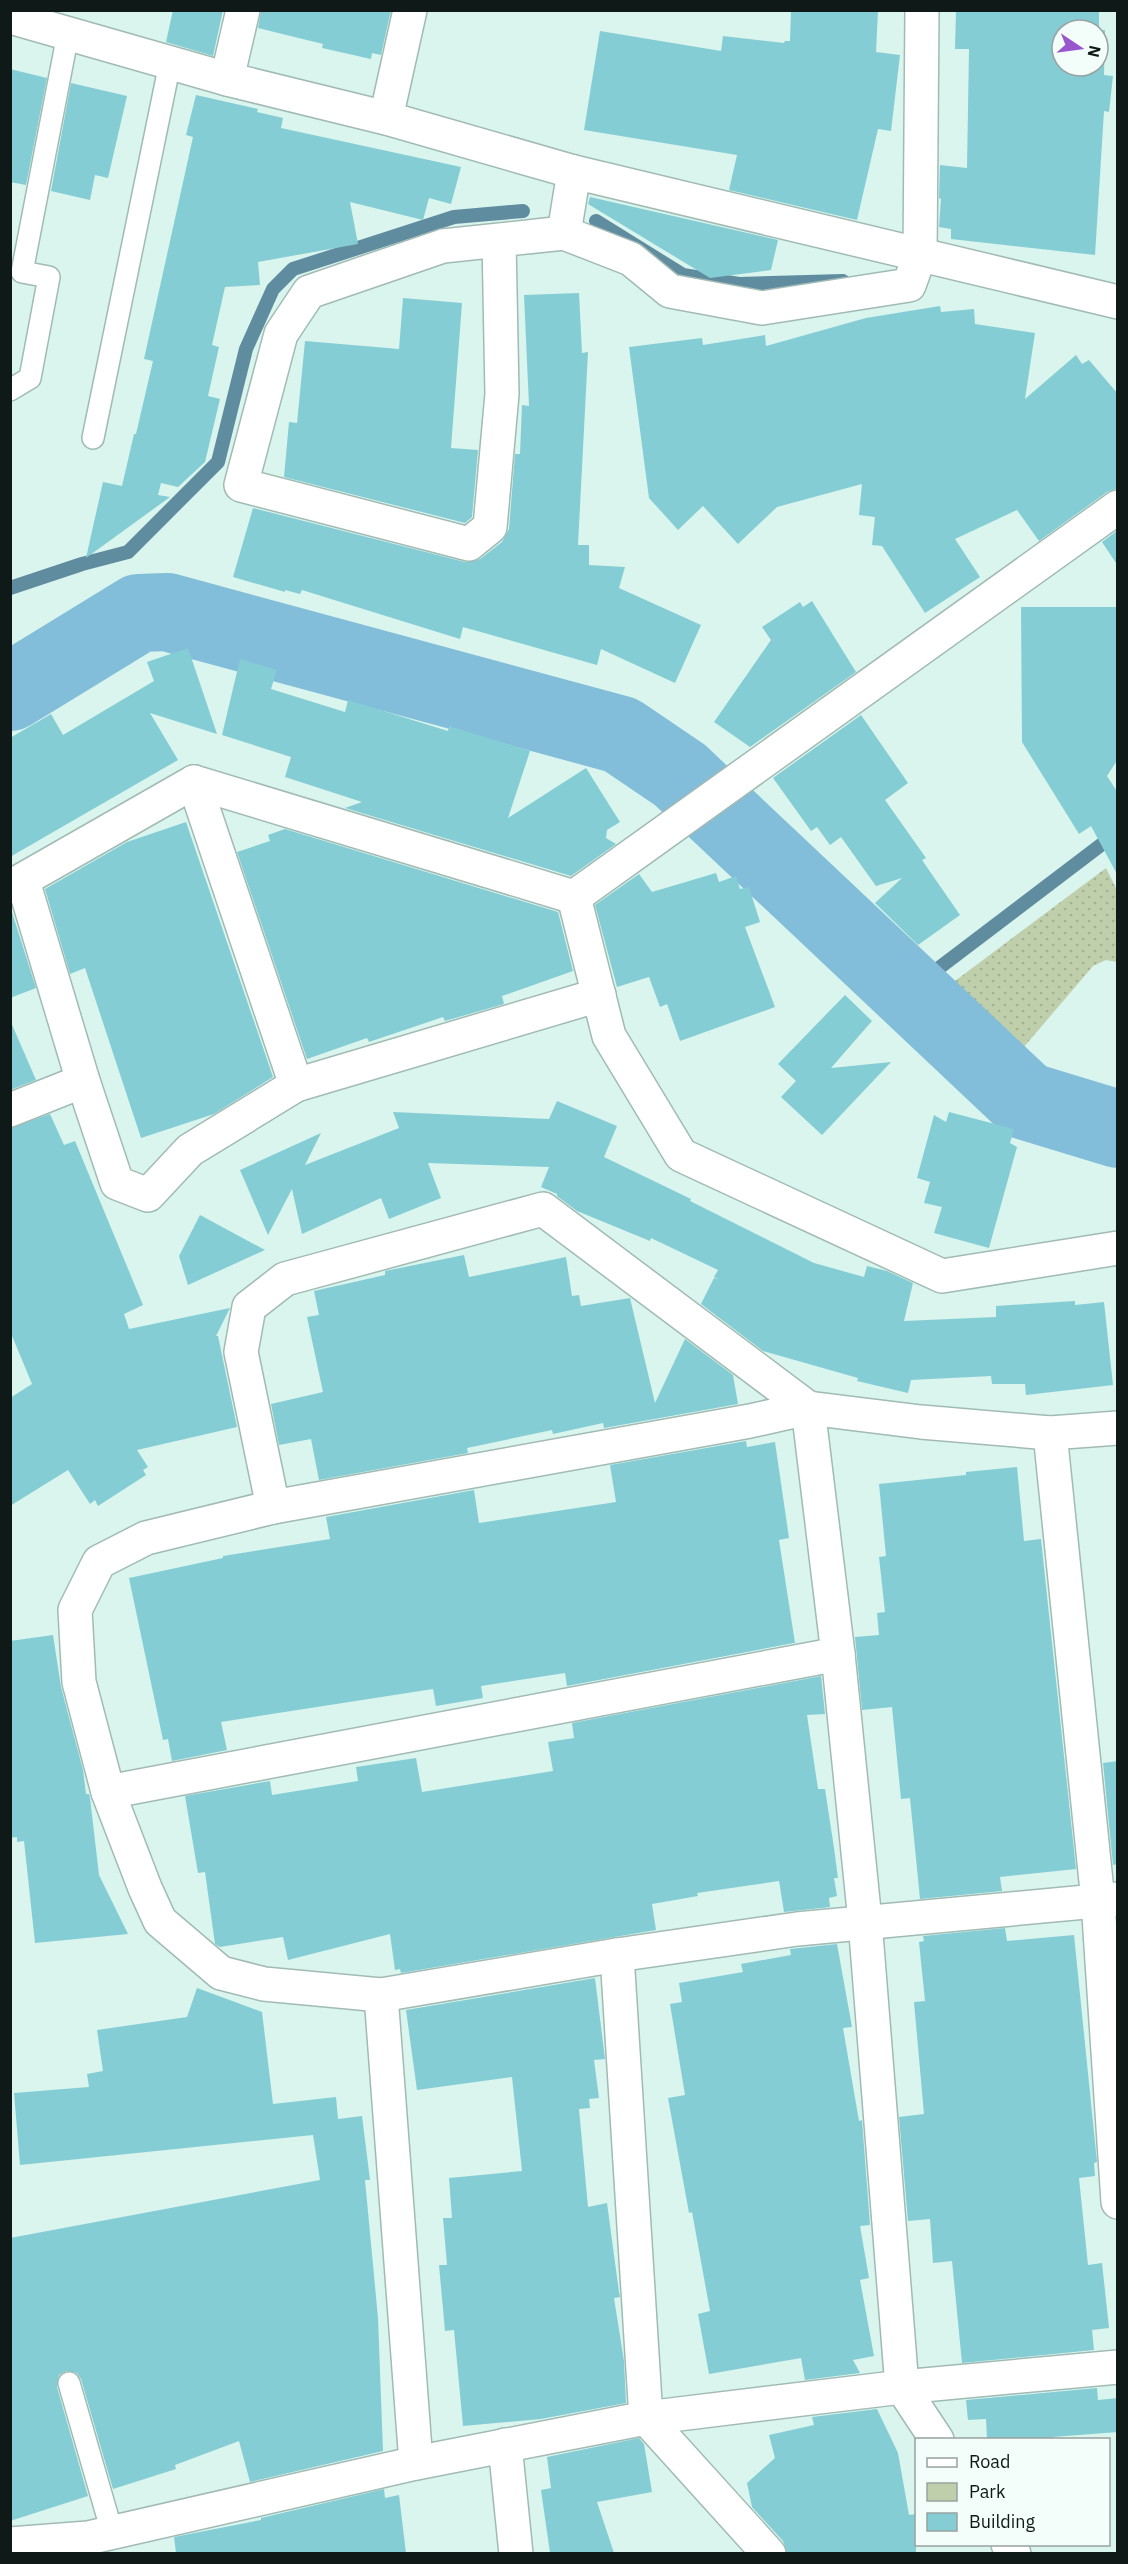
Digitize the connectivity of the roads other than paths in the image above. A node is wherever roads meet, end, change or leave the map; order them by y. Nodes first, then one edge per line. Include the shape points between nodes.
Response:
1 (243, 10) edge
2 (410, 10) edge
3 (922, 10) edge
4 (10, 17) edge
5 (68, 33) junction
6 (170, 63) junction
7 (227, 79) junction
8 (386, 118) junction
9 (574, 172) junction
10 (564, 233) junction
11 (500, 240) junction
12 (920, 255) junction
13 (1118, 302) edge
14 (10, 390) edge
15 (93, 438) dead end
16 (1118, 507) edge
17 (194, 782) junction
18 (17, 884) edge
19 (574, 897) junction
20 (599, 995) junction
21 (83, 1081) junction
22 (296, 1085) junction
23 (10, 1110) edge
24 (1118, 1248) edge
25 (808, 1408) junction
26 (1118, 1428) edge
27 (1050, 1433) junction
28 (273, 1507) junction
29 (838, 1654) junction
30 (108, 1792) junction
31 (1108, 1900) edge
32 (865, 1921) junction
33 (617, 1955) junction
34 (381, 1995) junction
35 (1118, 2202) edge
36 (1118, 2367) edge
37 (69, 2383) dead end
38 (902, 2387) junction
39 (646, 2418) junction
40 (936, 2438) edge
41 (505, 2445) junction
42 (416, 2463) junction
43 (97, 2541) edge
44 (10, 2544) edge
45 (516, 2553) edge
46 (769, 2553) edge

1 - 7 street
2 - 8 street
3 - 12 street
4 - 5 street
5 - 6 street
5 - 14 lane via 22,272 50,277 30,378
6 - 7 street
6 - 15 lane
7 - 8 street
8 - 9 street
9 - 10 street
9 - 12 street
10 - 11 street
10 - 12 street via 631,259 670,291 762,308 909,285
11 - 11 street via 443,246 309,292 281,334 241,485 469,544 490,526 501,394
12 - 13 street
16 - 19 street
17 - 18 street
17 - 19 street
17 - 22 street
18 - 21 street
19 - 20 street
20 - 22 street
20 - 24 street via 609,1036 681,1155 942,1276
21 - 22 street via 117,1183 148,1195 190,1150
21 - 23 street
25 - 27 street
25 - 28 street
25 - 28 street via 543,1209 285,1280 249,1307 240,1352
25 - 29 street
26 - 27 street
27 - 31 street
28 - 30 street via 146,1538 99,1562 75,1610 79,1682
29 - 30 street
29 - 32 street
30 - 34 street via 160,1921 221,1973 264,1984
31 - 32 street
31 - 35 street
32 - 33 street
32 - 38 street
33 - 34 street
33 - 39 street
34 - 42 street
36 - 38 street
37 - 43 lane
38 - 39 street
38 - 40 street
39 - 41 street
39 - 46 street
41 - 42 street
41 - 45 street
42 - 43 street
43 - 44 street

